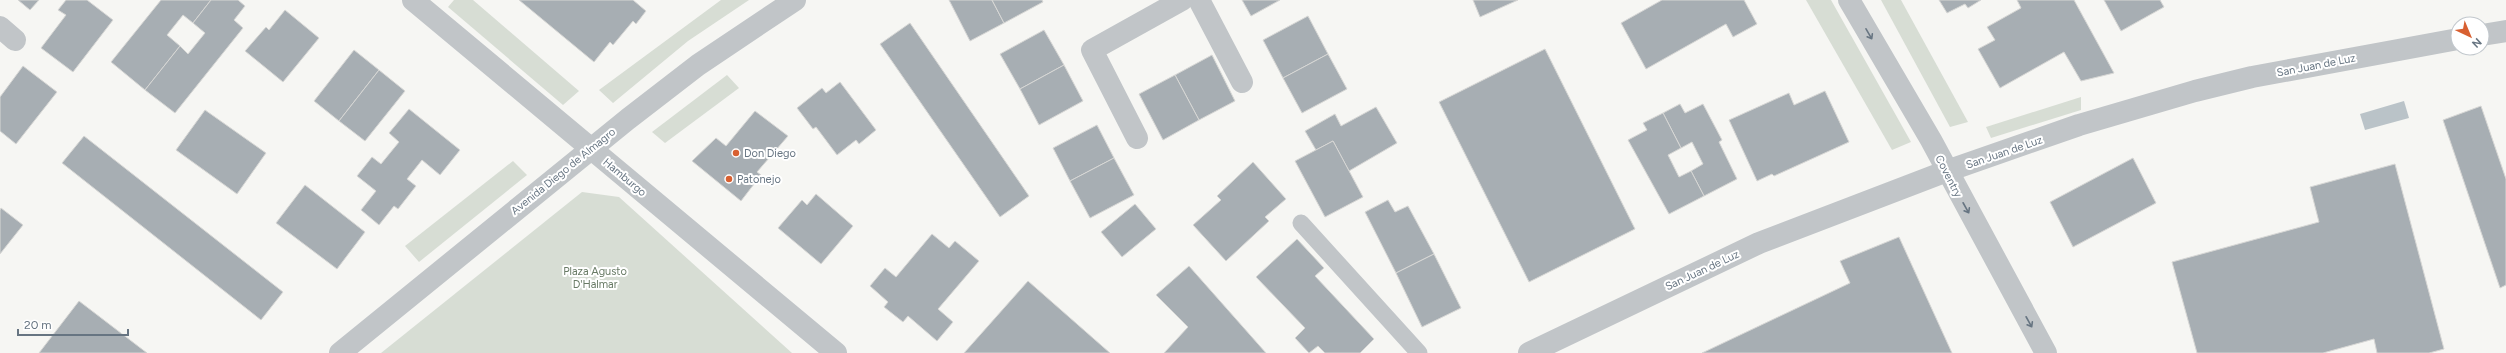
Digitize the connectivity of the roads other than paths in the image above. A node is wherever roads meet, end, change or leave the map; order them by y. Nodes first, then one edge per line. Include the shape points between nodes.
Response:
1 (413, 0) edge
2 (795, 0) edge
3 (1182, 0) edge
4 (1198, 0) edge
5 (1849, 0) edge
6 (2506, 31) edge
7 (2490, 34) edge
8 (2450, 40) edge
9 (1242, 82) dead end
10 (1137, 138) dead end
11 (590, 148) junction
12 (1947, 171) junction
13 (1301, 223) dead end
14 (340, 353) edge
15 (836, 353) edge
16 (1419, 353) edge
17 (1528, 353) edge
18 (2046, 353) edge

1 - 11 street, Hamburgo
2 - 11 street, Avenida Diego de Almagro via 698,65
3 - 10 street via 1092,50
4 - 9 street
5 -> 12 street, Coventry
6 - 7 street
8 - 12 street, San Juan de Luz via 2252,77 2195,91 2079,125
11 - 14 street, Avenida Diego de Almagro
11 - 15 street, Hamburgo
12 - 17 street, San Juan de Luz via 1759,243
12 -> 18 street, Coventry
13 - 16 lane

